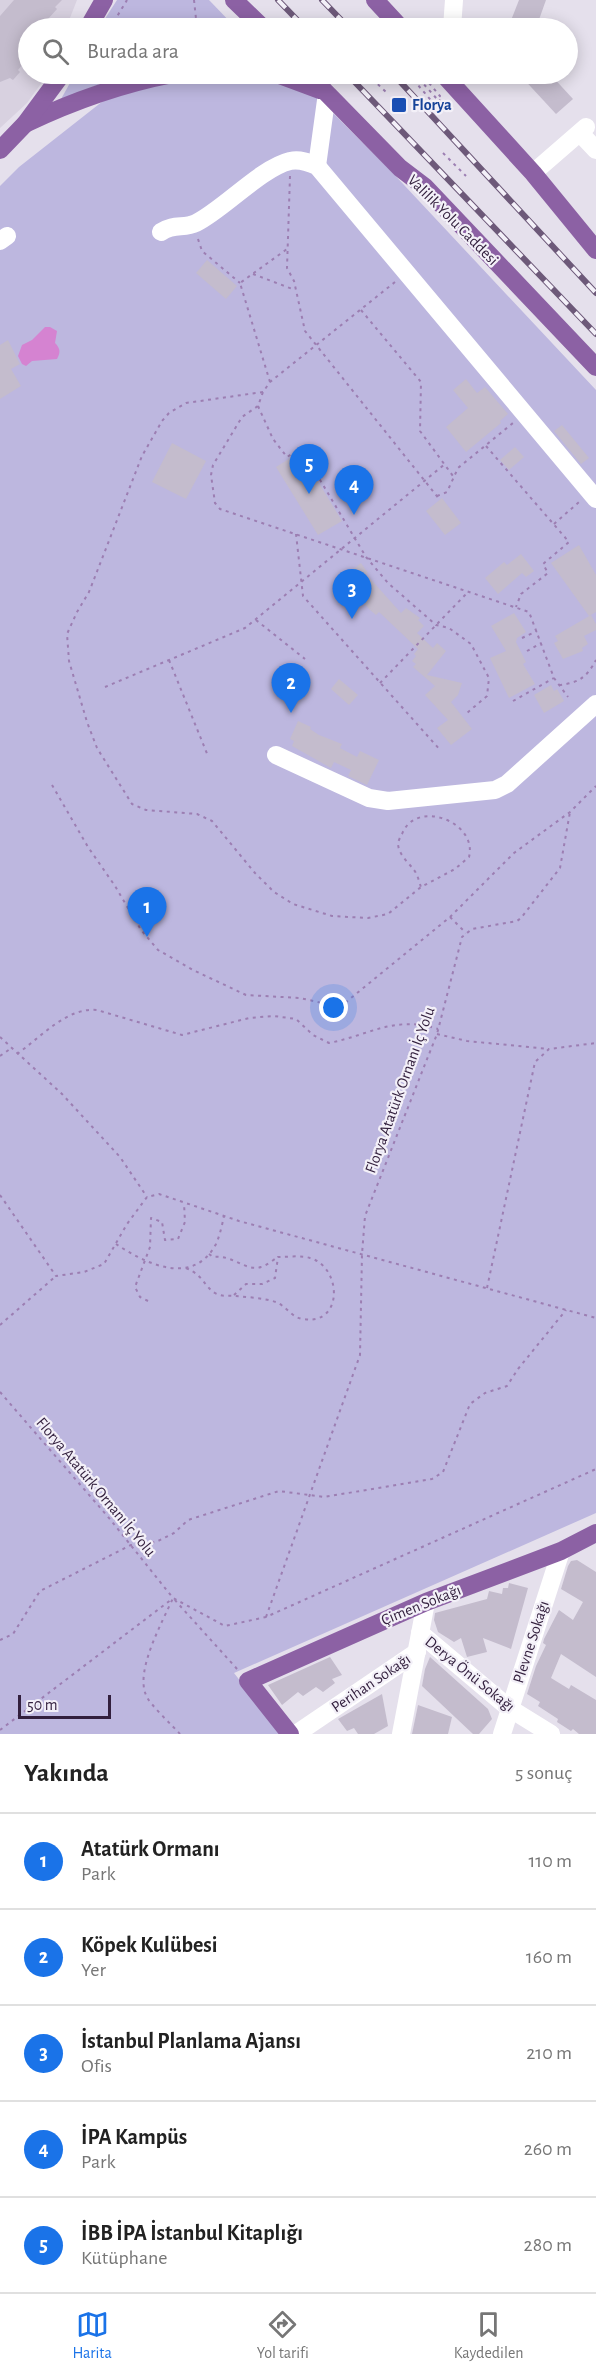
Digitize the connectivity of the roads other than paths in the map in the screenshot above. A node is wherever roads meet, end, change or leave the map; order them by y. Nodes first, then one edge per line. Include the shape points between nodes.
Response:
1 (104, 0) edge
2 (375, 0) edge
3 (454, 0) edge
4 (236, 2) edge
5 (94, 18) edge
6 (246, 18) edge
7 (253, 18) edge
8 (392, 18) edge
9 (453, 18) edge
10 (55, 84) edge
11 (56, 84) edge
12 (125, 84) edge
13 (303, 84) edge
14 (318, 84) edge
15 (443, 84) edge
16 (327, 93) junction
17 (64, 105) junction
18 (25, 124) junction
19 (0, 150) edge
20 (596, 150) edge
21 (317, 166) junction
22 (533, 173) junction
23 (161, 232) dead end
24 (596, 250) edge
25 (596, 368) edge
26 (593, 495) edge
27 (596, 704) edge
28 (276, 755) dead end
29 (596, 1533) edge
30 (561, 1551) junction
31 (426, 1602) junction
32 (420, 1633) junction
33 (417, 1652) junction
34 (509, 1708) junction
35 (290, 1734) edge
36 (296, 1734) edge
37 (401, 1734) edge
38 (502, 1734) edge
39 (551, 1734) edge

1 - 5 main road
2 - 8 main road
3 - 9 street
4 - 6 main road
4 - 7 main road
10 - 18 main road
11 - 17 main road via 52,95 55,103
12 - 17 main road
13 - 16 main road
14 - 16 main road, Valilik Yolu Caddesi
15 - 22 main road
16 - 21 street
16 - 25 main road, Valilik Yolu Caddesi via 400,168 425,187
17 - 18 main road
18 - 19 main road
20 - 22 street via 583,130
21 - 23 street via 290,161 194,225 170,226
21 - 26 street
22 - 24 main road
27 - 28 street via 507,784 495,790 388,801 369,798
29 - 30 main road, Çimen Sokağı
30 - 31 main road, Çimen Sokağı
30 - 34 street, Plevne Sokağı
31 - 32 street
31 - 35 main road, Çimen Sokağı via 248,1681
32 - 33 street
32 - 34 street, Derya Önü Sokağı
33 - 36 street, Perihan Sokağı
33 - 37 street
34 - 38 street, Plevne Sokağı
34 - 39 street, Derya Önü Sokağı

